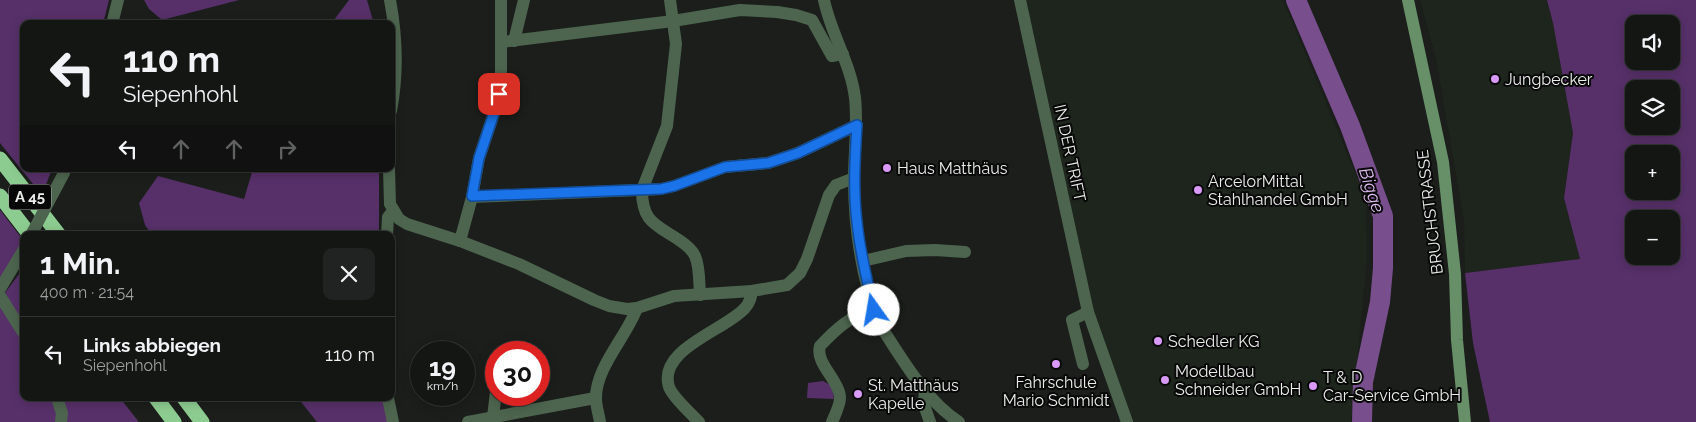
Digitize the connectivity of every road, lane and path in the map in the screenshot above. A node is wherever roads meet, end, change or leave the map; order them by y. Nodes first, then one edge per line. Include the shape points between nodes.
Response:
1 (118, 0) edge
2 (390, 0) edge
3 (501, 0) edge
4 (524, 0) edge
5 (670, 0) edge
6 (824, 0) edge
7 (1020, 0) edge
8 (1408, 0) edge
9 (776, 6) edge
10 (113, 20) edge
11 (393, 20) edge
12 (674, 20) junction
13 (508, 42) junction
14 (395, 52) edge
15 (843, 54) junction
16 (395, 83) edge
17 (857, 125) junction
18 (0, 159) edge
19 (63, 172) edge
20 (390, 172) edge
21 (854, 178) junction
22 (642, 190) junction
23 (0, 196) edge
24 (472, 196) junction
25 (393, 211) junction
26 (28, 231) edge
27 (33, 231) edge
28 (56, 231) edge
29 (387, 231) edge
30 (460, 241) junction
31 (965, 252) dead end
32 (20, 257) edge
33 (862, 261) junction
34 (0, 289) edge
35 (752, 290) junction
36 (700, 295) junction
37 (0, 296) edge
38 (637, 308) junction
39 (874, 310) junction
40 (1088, 312) junction
41 (20, 328) edge
42 (1082, 364) dead end
43 (925, 390) junction
44 (596, 398) junction
45 (59, 401) edge
46 (158, 401) edge
47 (186, 401) edge
48 (389, 401) edge
49 (494, 406) edge
50 (493, 417) junction
51 (62, 422) edge
52 (174, 422) edge
53 (202, 422) edge
54 (393, 422) edge
55 (468, 422) edge
56 (600, 422) edge
57 (700, 422) edge
58 (832, 422) edge
59 (930, 422) edge
60 (959, 422) edge
61 (1127, 422) edge
62 (1465, 422) edge

1 - 10 street
2 - 11 street
3 - 13 street
4 - 13 street
5 - 12 street
6 - 15 street
7 - 40 street, IN DER TRIFT
8 - 62 main road, BRUCHSTRASSE via 1443,162 1455,274
9 - 12 street
9 - 15 street via 812,20 832,56
12 - 13 street
12 - 22 street via 676,44 667,126
13 - 24 street via 496,107 479,158
14 - 16 street
15 - 17 street via 855,97
17 - 21 street
17 - 22 street via 798,153 768,163 725,167 674,186
18 - 28 highway, A 45
19 - 27 street, bridge
20 - 25 street via 389,194
21 - 33 street
21 - 35 street via 836,185 828,195 800,274 787,285
22 - 24 street
22 - 36 street via 647,217 686,244 696,258
23 - 26 highway, A 45
24 - 30 street
25 - 29 street via 388,217
25 - 30 street via 408,224
30 - 38 street via 519,264 601,303
31 - 33 street via 906,251
32 - 34 street
33 - 39 street
35 - 36 street
35 - 57 street via 749,303 738,315 697,341 671,363 669,387
36 - 38 street via 674,296
37 - 41 street
38 - 44 street via 607,362
39 - 43 street via 878,322
39 - 58 street via 845,321 818,351 837,383 840,398
40 - 42 street via 1072,320
40 - 61 street, IN DER TRIFT
43 - 59 street via 924,405
43 - 60 street
44 - 50 street
44 - 56 street
45 - 51 street
46 - 52 highway
47 - 53 highway
48 - 54 street
49 - 50 street
50 - 55 street

